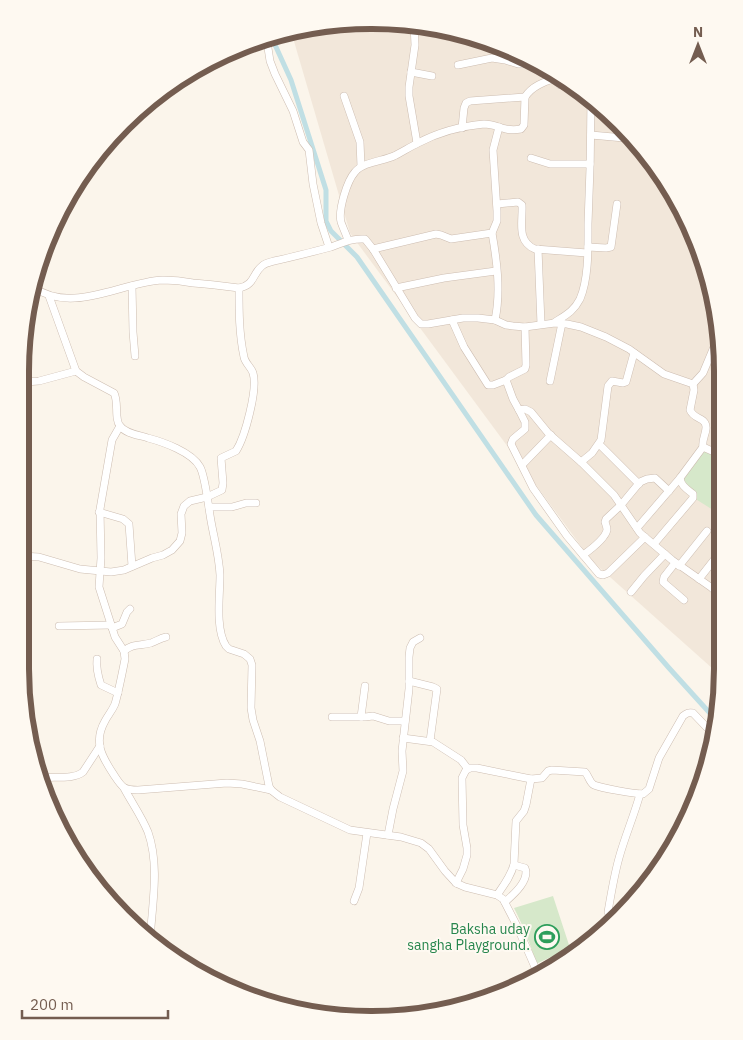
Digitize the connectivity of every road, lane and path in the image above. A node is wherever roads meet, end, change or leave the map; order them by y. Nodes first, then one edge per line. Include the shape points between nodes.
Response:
1 (414, 32) edge
2 (267, 45) edge
3 (523, 64) edge
4 (458, 65) dead end
5 (411, 72) junction
6 (432, 76) dead end
7 (549, 79) edge
8 (344, 96) dead end
9 (525, 97) junction
10 (591, 109) edge
11 (499, 127) junction
12 (462, 128) junction
13 (591, 136) junction
14 (620, 137) edge
15 (417, 143) junction
16 (531, 158) dead end
17 (590, 164) junction
18 (361, 166) junction
19 (498, 204) junction
20 (618, 204) dead end
21 (492, 233) junction
22 (347, 241) junction
23 (330, 247) junction
24 (373, 249) junction
25 (538, 250) junction
26 (587, 250) junction
27 (496, 271) junction
28 (132, 286) junction
29 (239, 288) junction
30 (396, 288) junction
31 (39, 289) edge
32 (49, 296) junction
33 (452, 320) junction
34 (495, 320) junction
35 (558, 323) junction
36 (541, 324) junction
37 (525, 327) junction
38 (714, 347) edge
39 (634, 353) junction
40 (135, 356) dead end
41 (76, 371) junction
42 (506, 380) junction
43 (550, 381) dead end
44 (29, 382) edge
45 (693, 384) junction
46 (519, 410) junction
47 (120, 426) junction
48 (551, 435) junction
49 (599, 444) junction
50 (703, 446) junction
51 (714, 452) edge
52 (581, 462) junction
53 (522, 465) junction
54 (680, 478) junction
55 (639, 484) junction
56 (669, 491) junction
57 (207, 497) junction
58 (256, 503) dead end
59 (621, 505) junction
60 (209, 507) junction
61 (100, 512) junction
62 (637, 528) junction
63 (707, 531) dead end
64 (645, 537) junction
65 (654, 544) junction
66 (665, 554) junction
67 (29, 556) edge
68 (584, 556) junction
69 (714, 560) edge
70 (677, 564) junction
71 (132, 566) junction
72 (100, 570) junction
73 (699, 579) junction
74 (713, 589) edge
75 (631, 592) dead end
76 (684, 600) dead end
77 (130, 609) dead end
78 (59, 626) dead end
79 (111, 626) junction
80 (166, 637) dead end
81 (420, 638) dead end
82 (124, 651) junction
83 (97, 659) dead end
84 (409, 681) junction
85 (364, 686) dead end
86 (118, 693) junction
87 (332, 717) dead end
88 (361, 717) junction
89 (405, 721) junction
90 (709, 729) edge
91 (403, 738) junction
92 (430, 741) junction
93 (100, 746) junction
94 (468, 769) junction
95 (46, 777) edge
96 (531, 779) junction
97 (124, 788) junction
98 (271, 790) junction
99 (640, 794) junction
100 (367, 833) junction
101 (388, 835) junction
102 (514, 865) junction
103 (456, 883) junction
104 (497, 895) junction
105 (354, 901) dead end
106 (505, 902) junction
107 (608, 912) dead end
108 (151, 930) edge
109 (536, 969) edge

1 - 5 street
2 - 23 street via 275,74 308,150 321,223
3 - 4 street via 492,58
5 - 6 street
5 - 15 street via 409,96
7 - 9 street via 531,89
8 - 18 street via 360,142
9 - 11 street via 524,128
9 - 12 street via 470,101 464,108
10 - 13 street
11 - 12 street via 484,124
11 - 19 street via 493,150
12 - 15 street
13 - 14 street
13 - 17 street
15 - 18 street via 394,156
16 - 17 street via 550,164
17 - 26 street
18 - 22 street via 352,176 342,202 340,216
19 - 21 street
19 - 25 street via 520,202 523,238
20 - 26 street via 611,247
21 - 24 street via 451,239 436,234
21 - 27 street
22 - 23 street
22 - 24 street via 364,239
23 - 29 street via 265,264 249,285
24 - 30 street
25 - 26 street
25 - 36 street
26 - 35 street via 580,298 574,310
27 - 30 street
27 - 34 street via 498,298
28 - 29 street via 174,280
28 - 32 street via 84,297
28 - 40 street
29 - 57 street via 244,358 254,380 250,416 236,451 221,458 222,490
30 - 33 street via 421,324
31 - 32 street
32 - 41 street
33 - 34 street
33 - 42 street via 464,347 488,385
34 - 37 street
35 - 36 street
35 - 39 street via 582,327
35 - 43 street
36 - 37 street
37 - 42 street via 525,369
38 - 45 street via 703,373
39 - 45 street via 664,374
39 - 49 street via 626,382 612,382 608,386
41 - 44 street
41 - 47 street via 114,393
42 - 46 street
45 - 50 street via 690,410 693,416 705,423
46 - 48 street via 525,408
46 - 53 street via 525,429 511,444
47 - 57 street via 192,458 202,471
47 - 61 street via 112,440
48 - 52 street
48 - 53 street
49 - 52 street
49 - 55 street
50 - 51 street
50 - 54 street
52 - 59 street
53 - 68 street via 533,488
54 - 56 street
54 - 65 street via 680,483 693,494 693,498
55 - 56 street via 654,478
55 - 59 street
56 - 62 street
57 - 60 street
57 - 71 street via 190,501 183,508 179,543 166,554
58 - 60 street
59 - 62 street
59 - 68 street via 604,521 607,529 603,537
60 - 98 street via 220,573 222,634 226,646 247,656 252,664 251,713
61 - 71 street via 129,524
61 - 72 street
62 - 64 street
63 - 70 street
64 - 65 street
64 - 68 street via 603,575
65 - 66 street
66 - 70 street
66 - 75 street
67 - 72 street via 80,569
69 - 73 street
70 - 73 street
70 - 76 street via 663,580
71 - 72 street via 117,572
72 - 79 street via 99,588
73 - 74 street
77 - 79 street via 122,624
78 - 79 street
79 - 82 street
80 - 82 street via 130,646
81 - 84 street via 410,648
82 - 86 street via 126,659
83 - 86 street via 101,685
84 - 89 street
84 - 92 street via 437,689
85 - 88 street
86 - 93 street via 100,732
87 - 88 street
88 - 89 street
89 - 91 street
90 - 99 street via 693,713 683,716 659,758 649,788
91 - 92 street
91 - 101 street via 403,772
92 - 94 street via 461,760
93 - 95 street via 79,775
93 - 97 street
94 - 96 street via 492,770
94 - 103 street via 462,778 467,855
96 - 99 street via 542,778 552,770 585,772 593,784
96 - 102 street via 526,805 516,821
97 - 98 street via 138,790 234,783
97 - 108 street via 147,830 152,853
98 - 100 street via 345,828
99 - 107 street via 619,859
100 - 101 street
100 - 105 street
101 - 103 street via 422,843
102 - 104 street
102 - 106 street via 525,868 527,872
103 - 104 street
104 - 106 street
106 - 109 street

